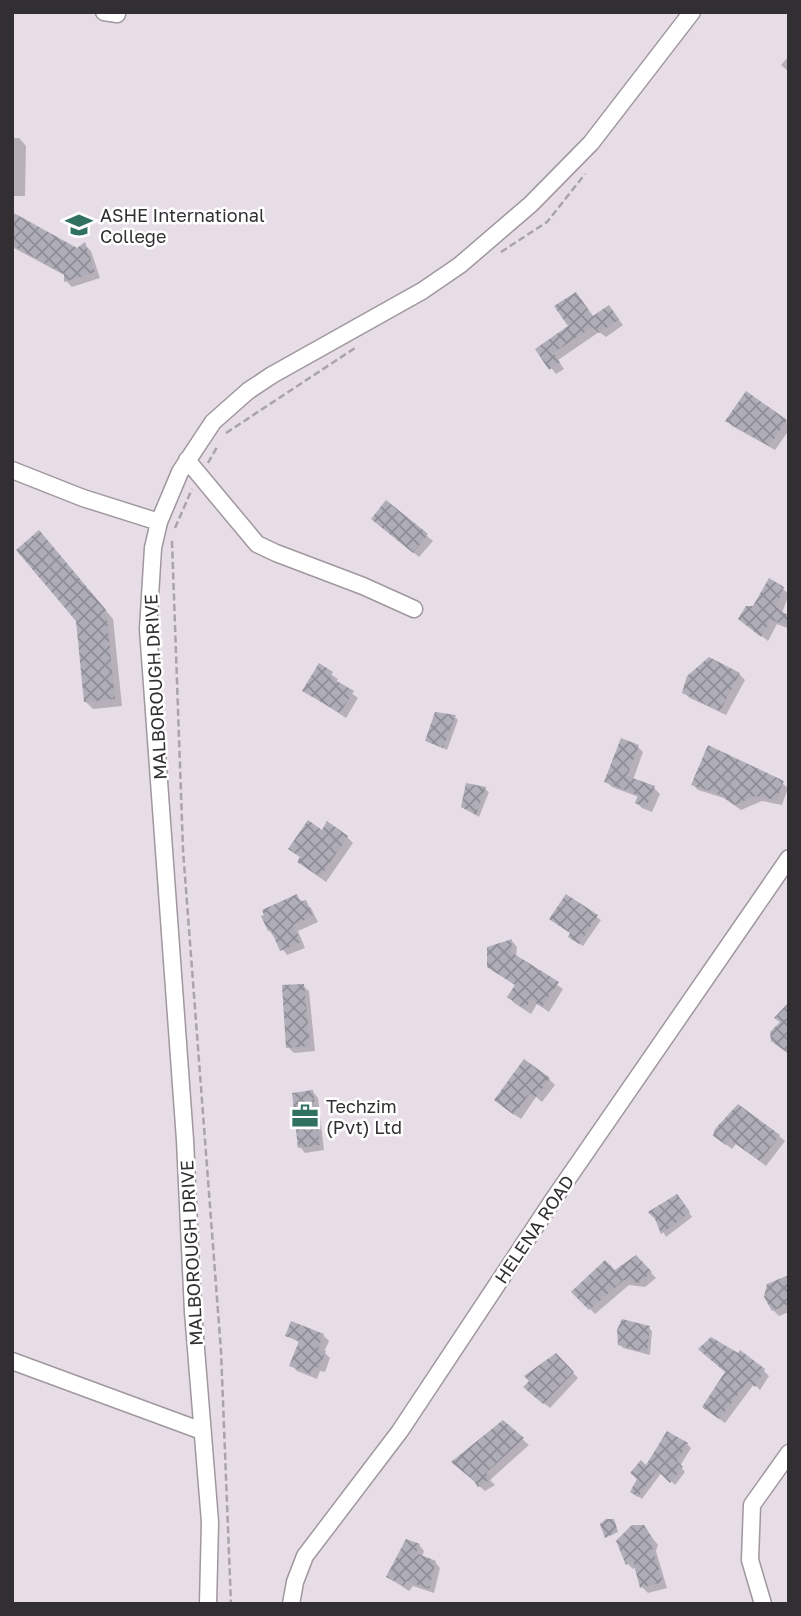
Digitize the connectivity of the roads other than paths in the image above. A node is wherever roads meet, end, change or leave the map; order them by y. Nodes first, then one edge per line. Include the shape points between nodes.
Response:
1 (692, 12) edge
2 (187, 460) junction
3 (12, 470) edge
4 (159, 522) junction
5 (414, 609) dead end
6 (789, 858) edge
7 (12, 1361) edge
8 (202, 1431) junction
9 (789, 1453) edge
10 (208, 1604) edge
11 (292, 1604) edge
12 (763, 1604) edge

1 - 2 street, MALBOROUGH DRIVE via 591,143 531,204 422,291 248,391 214,422
2 - 4 street, MALBOROUGH DRIVE
2 - 5 street via 251,539 263,547
3 - 4 street
4 - 8 street, MALBOROUGH DRIVE via 148,629
6 - 11 street, HELENA ROAD via 400,1431 305,1556
7 - 8 street
8 - 10 street, MALBOROUGH DRIVE via 210,1522
9 - 12 street via 752,1506 750,1560

